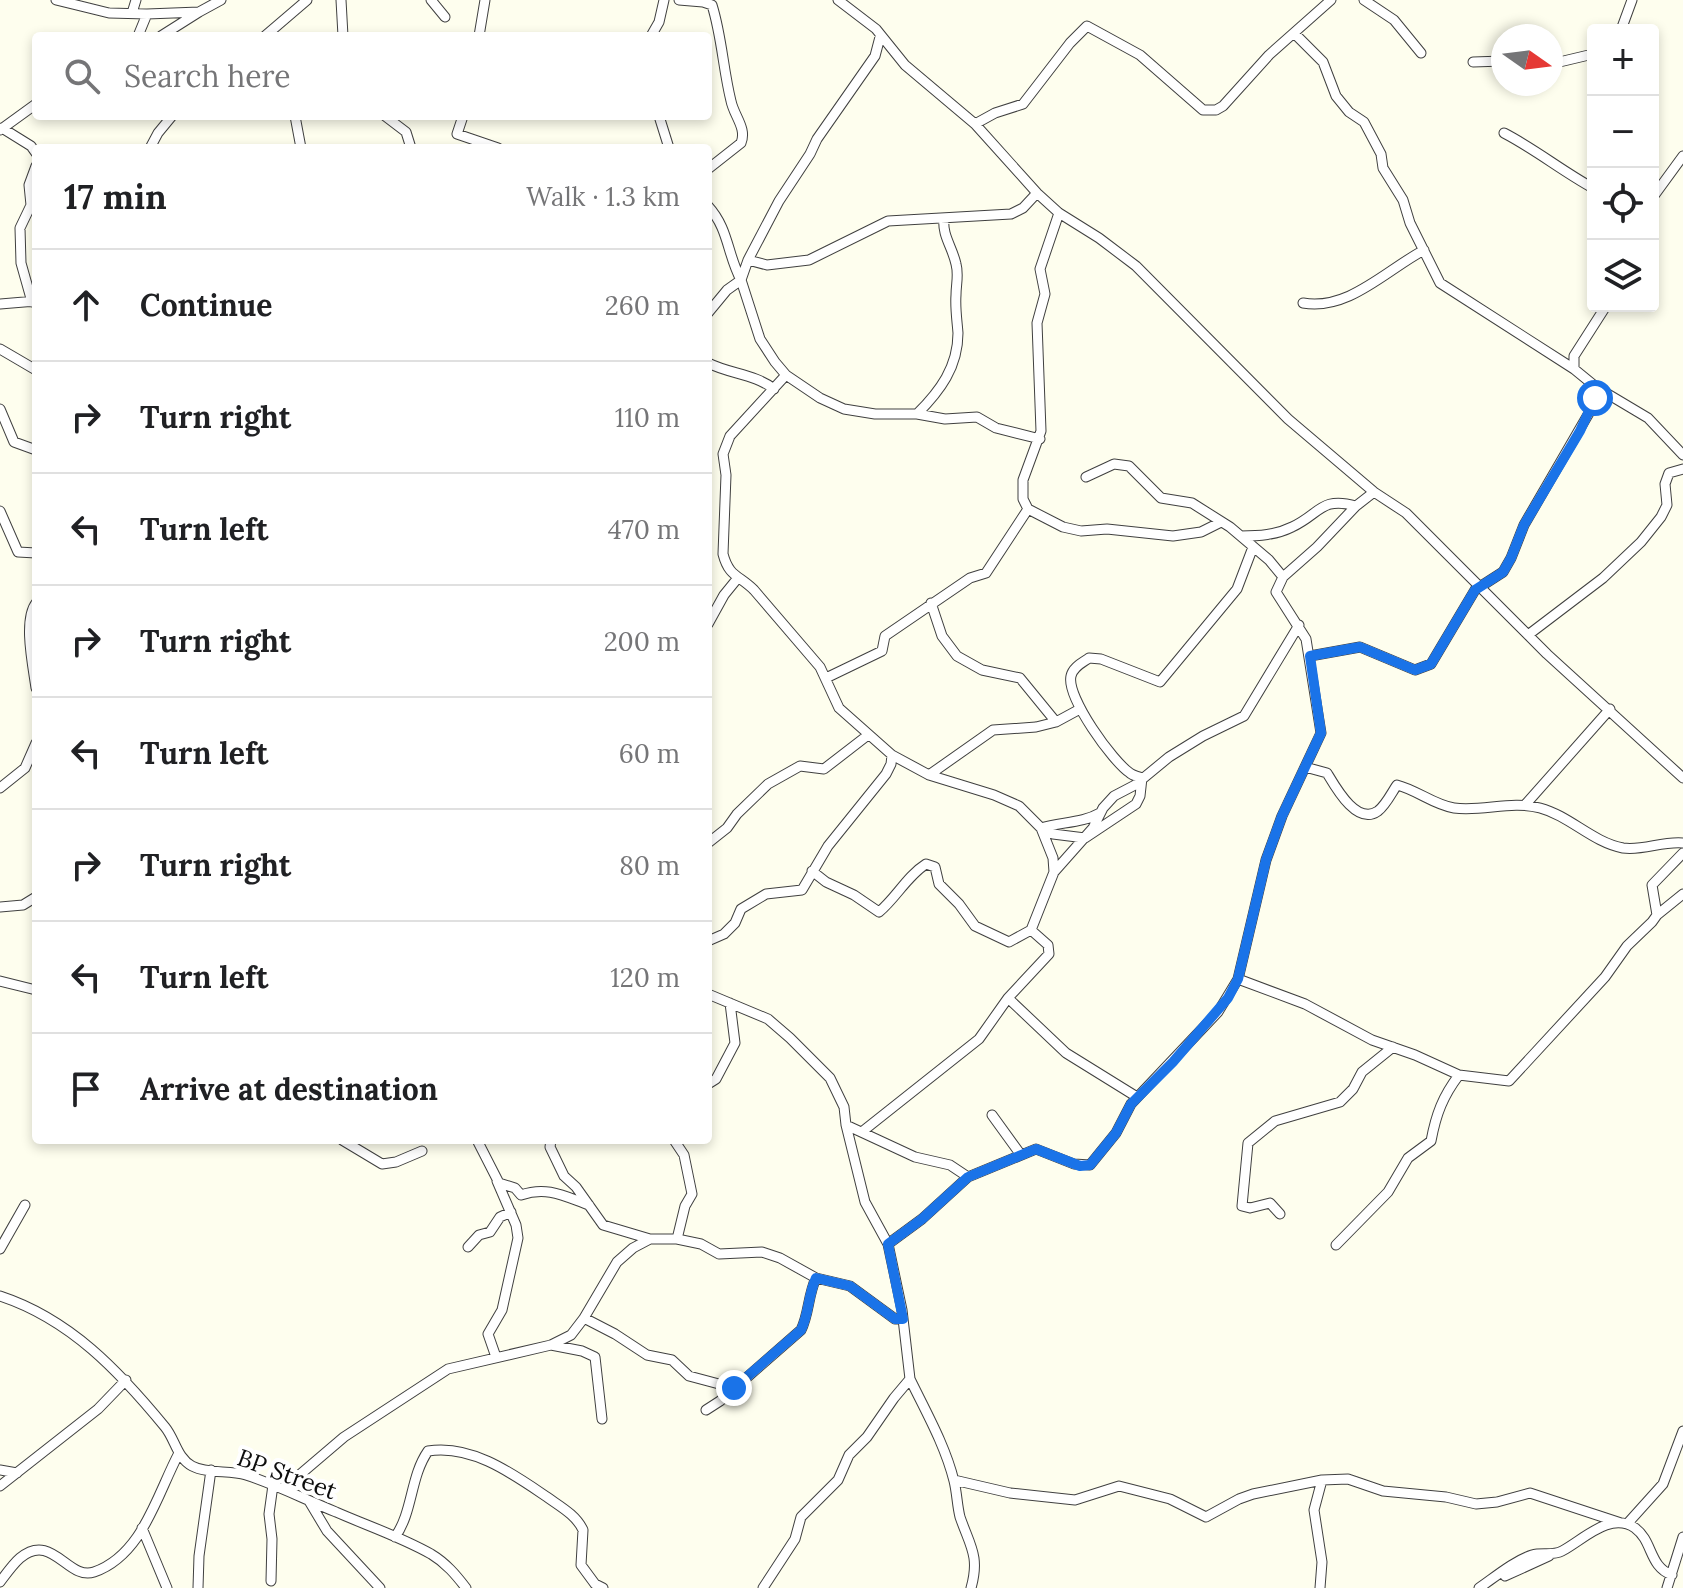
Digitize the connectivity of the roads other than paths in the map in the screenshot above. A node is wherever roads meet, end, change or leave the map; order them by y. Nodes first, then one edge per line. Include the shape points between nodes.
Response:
1 (56, 0) edge
2 (136, 0) edge
3 (221, 0) edge
4 (307, 0) edge
5 (341, 0) edge
6 (431, 0) edge
7 (485, 0) edge
8 (664, 0) edge
9 (679, 0) edge
10 (838, 0) edge
11 (1331, 0) edge
12 (1364, 0) edge
13 (1632, 0) edge
14 (199, 12) junction
15 (132, 13) junction
16 (147, 14) junction
17 (445, 17) dead end
18 (1623, 24) edge
19 (140, 32) edge
20 (167, 32) edge
21 (270, 32) edge
22 (343, 32) edge
23 (480, 32) edge
24 (653, 32) edge
25 (1294, 33) junction
26 (880, 37) junction
27 (1421, 53) dead end
28 (1587, 55) edge
29 (1491, 61) edge
30 (1563, 61) edge
31 (1473, 62) dead end
32 (32, 107) edge
33 (169, 120) edge
34 (296, 120) edge
35 (390, 120) edge
36 (462, 120) edge
37 (660, 120) edge
38 (975, 124) junction
39 (1, 129) edge
40 (1504, 133) dead end
41 (152, 144) edge
42 (300, 144) edge
43 (410, 144) edge
44 (486, 144) edge
45 (668, 144) edge
46 (32, 147) edge
47 (1683, 156) edge
48 (712, 166) edge
49 (32, 177) edge
50 (1587, 185) edge
51 (1659, 189) edge
52 (1037, 193) junction
53 (712, 210) edge
54 (1059, 213) junction
55 (944, 218) junction
56 (1424, 250) junction
57 (748, 260) junction
58 (741, 280) junction
59 (32, 296) edge
60 (32, 302) edge
61 (1303, 303) dead end
62 (0, 304) edge
63 (712, 308) edge
64 (1602, 312) edge
65 (0, 349) edge
66 (712, 365) edge
67 (32, 368) edge
68 (1574, 369) junction
69 (786, 375) junction
70 (1596, 387) junction
71 (774, 389) junction
72 (0, 409) edge
73 (917, 414) junction
74 (1040, 439) junction
75 (32, 449) edge
76 (1683, 455) edge
77 (1683, 469) edge
78 (1086, 477) dead end
79 (1374, 492) junction
80 (1356, 506) junction
81 (1028, 509) junction
82 (0, 511) edge
83 (1219, 523) junction
84 (1240, 536) junction
85 (1253, 547) junction
86 (32, 553) edge
87 (1283, 577) junction
88 (737, 579) junction
89 (1480, 586) junction
90 (931, 603) junction
91 (32, 609) edge
92 (712, 617) edge
93 (1299, 625) junction
94 (1528, 635) junction
95 (32, 651) edge
96 (1310, 656) junction
97 (826, 678) junction
98 (1080, 709) junction
99 (1610, 709) junction
100 (1056, 722) junction
101 (868, 735) junction
102 (32, 752) edge
103 (892, 755) junction
104 (1305, 767) junction
105 (929, 775) junction
106 (1142, 778) junction
107 (1683, 778) edge
108 (0, 788) edge
109 (1525, 805) junction
110 (1100, 813) junction
111 (1041, 828) junction
112 (1085, 838) junction
113 (712, 840) edge
114 (1683, 843) edge
115 (1683, 853) edge
116 (812, 871) junction
117 (1054, 872) junction
118 (1683, 894) edge
119 (32, 899) edge
120 (0, 907) edge
121 (1657, 915) junction
122 (1031, 930) junction
123 (712, 939) edge
124 (1238, 979) junction
125 (0, 981) edge
126 (32, 989) edge
127 (712, 996) edge
128 (1008, 998) junction
129 (730, 1003) junction
130 (1393, 1047) junction
131 (1459, 1075) junction
132 (712, 1082) edge
133 (1137, 1097) junction
134 (992, 1115) dead end
135 (846, 1125) junction
136 (863, 1131) junction
137 (349, 1144) edge
138 (479, 1144) edge
139 (550, 1144) edge
140 (677, 1144) edge
141 (422, 1151) dead end
142 (1021, 1155) junction
143 (968, 1177) junction
144 (497, 1181) junction
145 (25, 1205) dead end
146 (589, 1205) junction
147 (511, 1212) junction
148 (1280, 1214) dead end
149 (650, 1239) junction
150 (677, 1239) junction
151 (888, 1244) junction
152 (1336, 1245) dead end
153 (468, 1247) dead end
154 (0, 1249) edge
155 (816, 1278) junction
156 (0, 1296) edge
157 (584, 1318) junction
158 (903, 1319) junction
159 (551, 1345) junction
160 (496, 1357) junction
161 (910, 1379) junction
162 (126, 1380) junction
163 (734, 1388) junction
164 (706, 1410) dead end
165 (602, 1419) dead end
166 (1683, 1431) edge
167 (179, 1453) junction
168 (0, 1470) edge
169 (211, 1470) junction
170 (17, 1473) junction
171 (954, 1480) junction
172 (1322, 1480) junction
173 (0, 1486) edge
174 (278, 1487) junction
175 (309, 1501) junction
176 (1624, 1523) junction
177 (142, 1528) junction
178 (395, 1537) junction
179 (1683, 1537) edge
180 (1672, 1575) junction
181 (271, 1581) dead end
182 (0, 1582) edge
183 (1482, 1586) edge
184 (167, 1588) edge
185 (198, 1588) edge
186 (380, 1588) edge
187 (466, 1588) edge
188 (603, 1588) edge
189 (763, 1588) edge
190 (971, 1588) edge
191 (1320, 1588) edge
192 (1667, 1588) edge

1 - 15 street
2 - 15 street
3 - 14 street
4 - 21 street
5 - 22 street
6 - 17 street
7 - 23 street
8 - 24 street
9 - 48 street via 712,5 731,103 743,130 741,143
10 - 26 street
11 - 25 street
12 - 27 street via 1394,20
13 - 18 street
14 - 16 street
14 - 20 street
15 - 16 street
16 - 19 street
25 - 38 street via 1223,106 1203,110 1140,55 1087,26 1023,104
25 - 56 street via 1323,62 1336,96 1364,122
26 - 38 street
26 - 57 street via 875,56 817,139
28 - 30 street
29 - 31 street
32 - 39 street
33 - 41 street
34 - 42 street
35 - 43 street via 406,132
36 - 44 street via 457,134
37 - 45 street
38 - 52 street
39 - 46 street
40 - 50 street
47 - 51 street
49 - 59 street via 31,205 20,228 21,263
52 - 54 street
52 - 55 street via 1011,214
53 - 58 street via 721,220
54 - 74 street via 1040,269 1045,294 1037,323
54 - 79 street via 1136,266 1288,419
55 - 57 street via 888,221 809,260 767,265
55 - 73 street via 942,233 957,268 958,337 946,380
56 - 61 street via 1352,297
56 - 68 street via 1440,283
57 - 58 street
58 - 63 street
58 - 69 street via 760,339
60 - 62 street
64 - 68 street via 1574,356
65 - 67 street
66 - 71 street
68 - 70 street
69 - 71 street
69 - 73 street via 844,409
70 - 76 street via 1648,418
70 - 89 street via 1589,413 1503,572
71 - 88 street via 739,423 723,454 723,554
72 - 75 street via 14,442
73 - 74 street via 977,417 996,428
74 - 81 street via 1023,480
77 - 94 street via 1669,473 1667,505 1641,542
78 - 83 street via 1114,464 1129,466 1156,495 1192,503
79 - 80 street
79 - 89 street via 1406,513
80 - 84 street via 1334,502 1295,527
80 - 87 street
81 - 83 street via 1081,531 1173,536
81 - 90 street via 986,573
82 - 86 street via 18,552
83 - 84 street
84 - 85 street
85 - 87 street
85 - 98 street via 1237,589 1166,678 1152,681 1089,658 1071,676
87 - 93 street via 1276,592
88 - 92 street
88 - 97 street via 747,582
89 - 94 street
89 - 96 street via 1425,668 1415,670 1360,647
90 - 97 street via 885,636 882,651
90 - 100 street via 942,636 957,656 982,670 1020,678
91 - 95 street
93 - 96 street
93 - 106 street via 1244,716 1203,736
94 - 99 street
96 - 104 street via 1321,733
97 - 101 street via 839,708
98 - 100 street
98 - 106 street via 1129,773
99 - 107 street
99 - 109 street
100 - 105 street via 993,730
101 - 103 street
101 - 113 street via 824,769 800,766 768,784
102 - 108 street via 25,768
103 - 105 street
103 - 116 street via 886,774
104 - 109 street via 1327,773 1360,813 1379,810 1397,785 1453,808
104 - 124 street via 1266,860
105 - 111 street via 1019,806
106 - 110 street via 1114,796
106 - 112 street via 1136,804
109 - 114 street via 1560,816 1620,848
110 - 111 street
110 - 112 street
111 - 112 street
111 - 117 street
112 - 117 street
115 - 121 street via 1652,885
116 - 122 street via 879,912 926,864 935,867 939,884 975,926 1009,942
116 - 123 street via 802,890 766,894 741,909 735,923
117 - 122 street
118 - 121 street
119 - 120 street
121 - 131 street via 1516,1076 1509,1081
122 - 128 street via 1048,945 1049,954
124 - 130 street via 1305,1004
124 - 133 street via 1218,1012
125 - 126 street
127 - 129 street
128 - 133 street via 1066,1053
128 - 136 street via 979,1039
129 - 132 street via 735,1043
129 - 135 street via 768,1019 830,1078
130 - 131 street
130 - 148 street via 1362,1072 1340,1102 1275,1121 1248,1143 1242,1206 1270,1203
131 - 152 street via 1436,1112 1431,1141 1408,1158 1388,1192
133 - 142 street via 1090,1165 1043,1150
134 - 142 street
135 - 136 street
135 - 151 street via 865,1202
136 - 143 street
137 - 141 street via 382,1164
138 - 144 street
139 - 146 street via 564,1176
140 - 150 street via 692,1194
142 - 143 street
143 - 151 street
144 - 146 street via 521,1195 553,1191
144 - 147 street
145 - 154 street
146 - 149 street via 608,1228
147 - 153 street
147 - 160 street via 518,1238 502,1310 488,1334
149 - 150 street
149 - 157 street via 617,1262
150 - 155 street via 719,1254 762,1252
151 - 158 street
155 - 158 street via 850,1286 895,1319
155 - 163 street via 801,1330
156 - 162 street via 42,1313 79,1337
157 - 159 street via 571,1335
157 - 163 street via 647,1355 672,1360 689,1376
158 - 161 street
159 - 160 street
159 - 165 street via 595,1357
160 - 174 street via 448,1369
161 - 171 street
161 - 189 street via 849,1455 838,1480 801,1517 795,1539
162 - 167 street via 173,1436
162 - 170 street
163 - 164 street
166 - 176 street via 1663,1484
167 - 169 street, BP Street via 187,1464
167 - 177 street
168 - 170 street
169 - 174 street, BP Street
169 - 185 street
170 - 173 street
171 - 172 street via 1075,1500 1119,1486 1170,1499 1206,1517 1239,1499
171 - 190 street via 960,1516 973,1546
172 - 176 street via 1348,1479 1383,1491 1476,1504 1530,1493
172 - 191 street via 1314,1510
174 - 175 street, BP Street
174 - 181 street via 269,1514
175 - 178 street, BP Street
175 - 186 street via 327,1531
176 - 180 street via 1645,1539 1656,1565
176 - 183 street via 1607,1525 1560,1553 1525,1558
177 - 182 street via 122,1554 94,1572 76,1569 52,1553 32,1551
177 - 184 street
178 - 187 street, BP Street via 433,1555
178 - 188 street via 428,1451 462,1453 507,1469 570,1513 583,1530 581,1565
179 - 180 street
180 - 192 street

